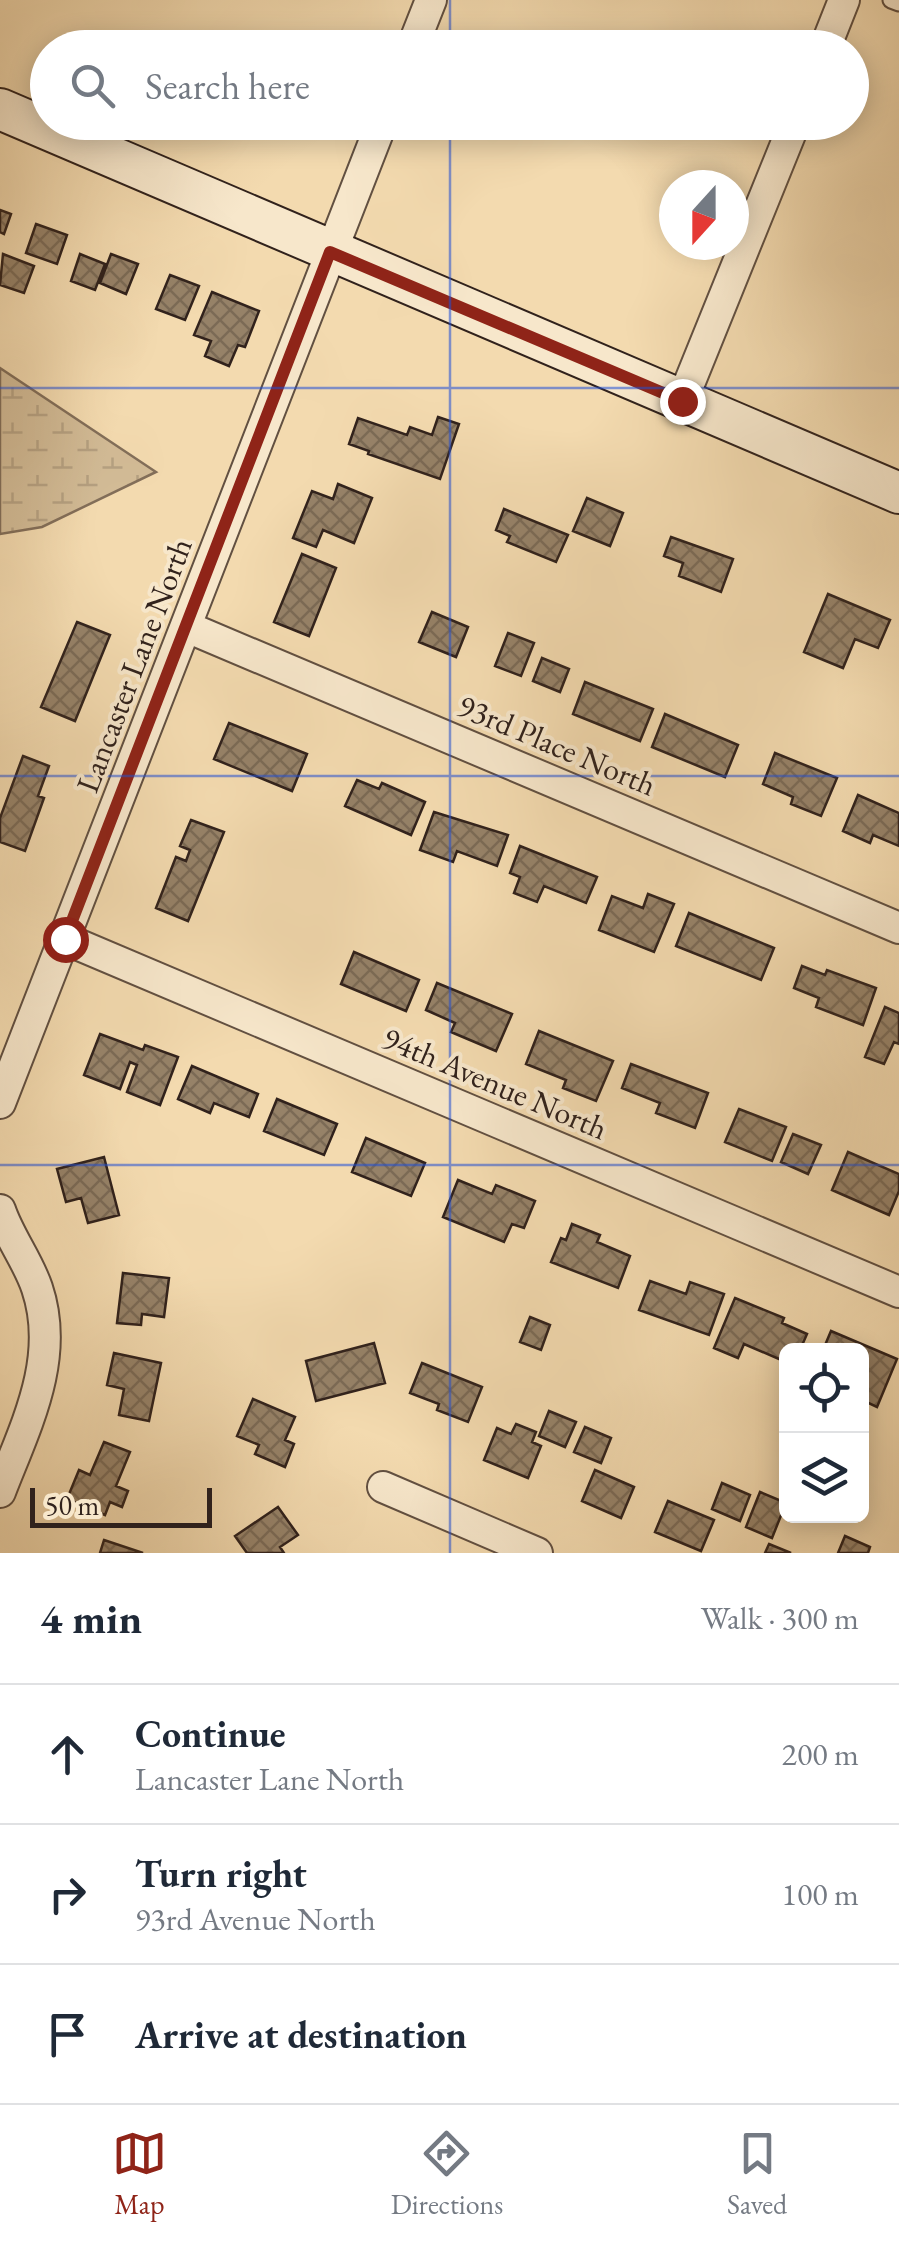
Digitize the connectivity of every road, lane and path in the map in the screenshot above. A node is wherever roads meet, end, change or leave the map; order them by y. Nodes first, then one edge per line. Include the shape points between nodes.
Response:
1 (431, 0) edge
2 (844, 0) edge
3 (891, 0) edge
4 (899, 4) edge
5 (419, 30) edge
6 (832, 30) edge
7 (0, 109) edge
8 (30, 122) edge
9 (72, 140) edge
10 (375, 140) edge
11 (788, 140) edge
12 (330, 252) junction
13 (682, 401) junction
14 (899, 493) edge
15 (187, 627) junction
16 (899, 928) edge
17 (65, 939) junction
18 (0, 1103) edge
19 (0, 1210) edge
20 (899, 1292) edge
21 (383, 1488) dead end
22 (0, 1492) edge
23 (537, 1553) edge

1 - 5 street
2 - 6 street
3 - 4 lane
7 - 8 street
9 - 12 street
10 - 12 street, Lancaster Lane North
11 - 13 street
12 - 13 street
12 - 15 street, Lancaster Lane North
13 - 14 street
15 - 16 street, 93rd Place North
15 - 17 street, Lancaster Lane North
17 - 18 street, Lancaster Lane North
17 - 20 street, 94th Avenue North
19 - 22 street via 37,1286 46,1324 35,1400
21 - 23 street

